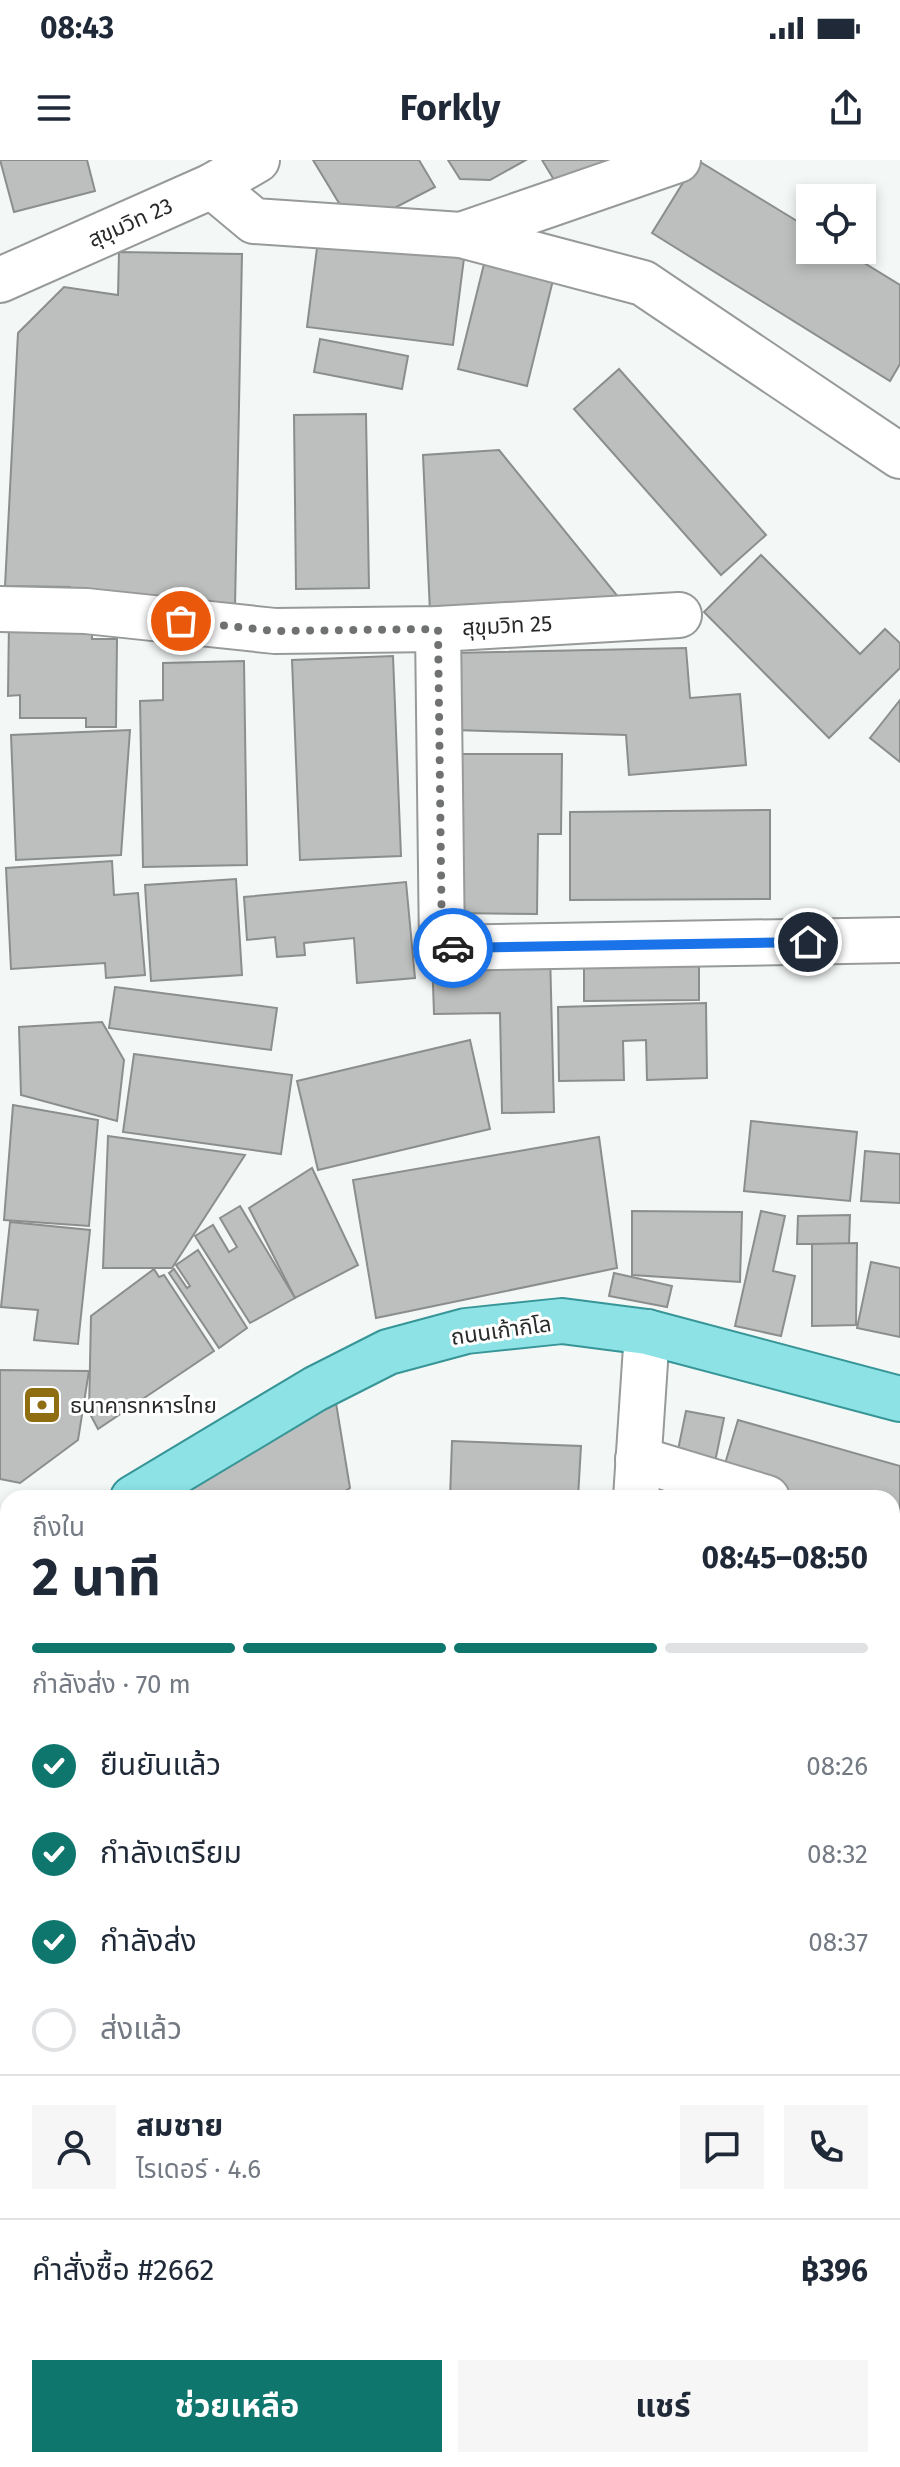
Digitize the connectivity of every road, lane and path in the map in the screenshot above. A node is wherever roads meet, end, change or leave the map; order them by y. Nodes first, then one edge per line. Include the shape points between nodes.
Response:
1 (257, 160) edge
2 (678, 160) edge
3 (212, 186) junction
4 (461, 235) junction
5 (0, 280) edge
6 (900, 456) edge
7 (0, 609) edge
8 (679, 615) dead end
9 (438, 629) junction
10 (900, 940) edge
11 (647, 1332) junction
12 (900, 1399) edge
13 (637, 1478) edge
14 (146, 1490) edge
15 (715, 1490) edge

1 - 3 street, สุขุมวิท 23
2 - 4 street
3 - 4 street via 254,221
3 - 5 street, สุขุมวิท 23
4 - 6 street via 643,283
7 - 9 street, สุขุมวิท 25 via 86,611 275,631
8 - 9 street, สุขุมวิท 25
9 - 10 street via 442,948
11 - 12 main road, ถนนเก้ากิโล
11 - 13 street
11 - 14 main road, ถนนเก้ากิโล via 562,1321 466,1331 388,1352 315,1389
13 - 15 street

